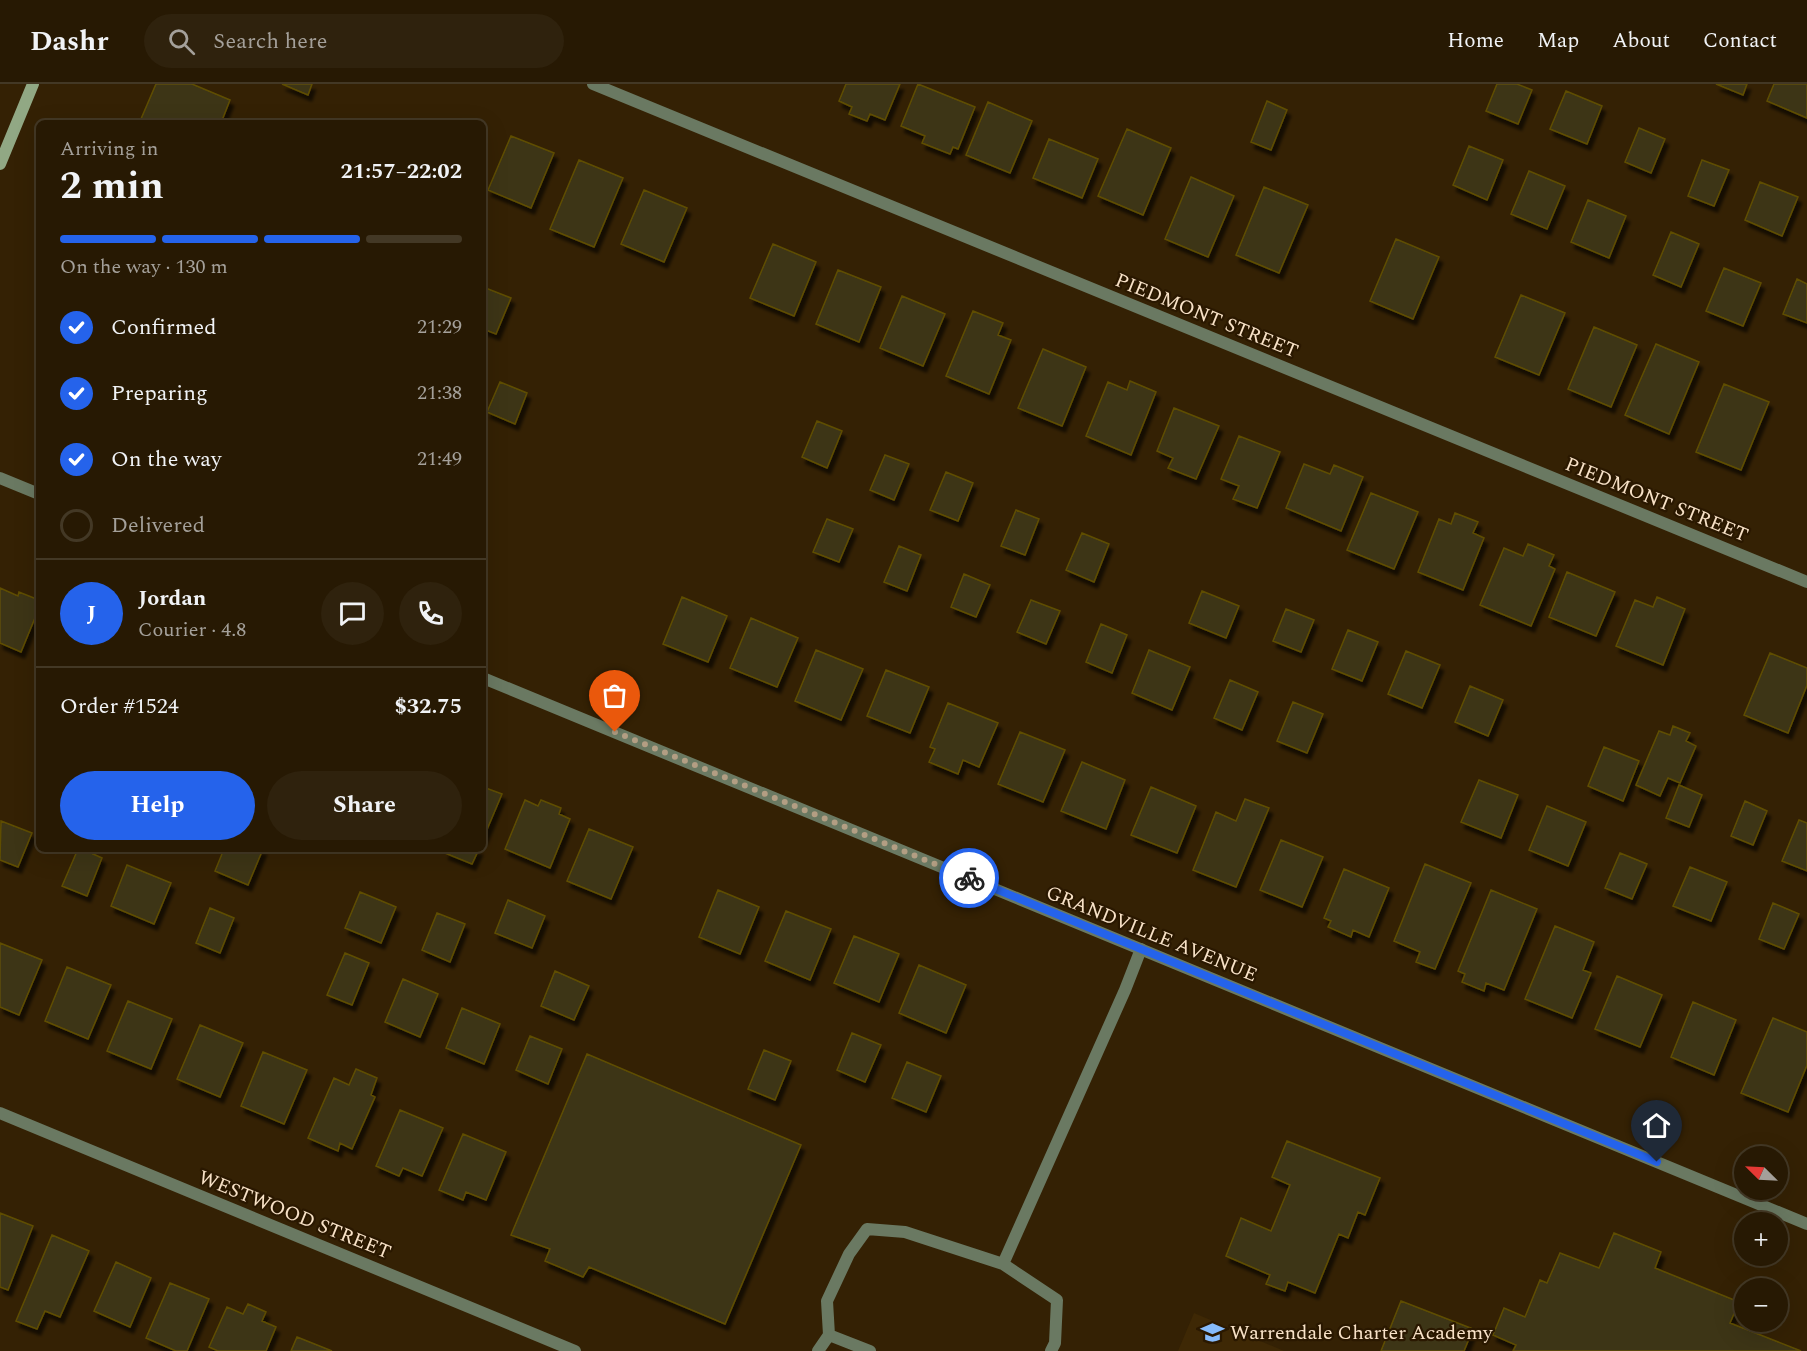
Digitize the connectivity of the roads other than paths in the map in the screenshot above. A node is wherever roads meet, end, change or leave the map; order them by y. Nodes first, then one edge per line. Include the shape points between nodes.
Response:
1 (33, 84) edge
2 (593, 84) edge
3 (0, 164) edge
4 (0, 478) edge
5 (36, 493) edge
6 (1807, 582) edge
7 (486, 679) edge
8 (1141, 949) junction
9 (0, 1113) edge
10 (1807, 1224) edge
11 (1003, 1264) junction
12 (829, 1335) junction
13 (575, 1351) edge
14 (818, 1351) edge
15 (870, 1351) edge
16 (1051, 1351) edge

1 - 3 street
2 - 6 street, PIEDMONT STREET
4 - 5 street
7 - 8 street, GRANDVILLE AVENUE
8 - 10 street, GRANDVILLE AVENUE
8 - 11 street
9 - 13 street, WESTWOOD STREET
11 - 12 street via 905,1232 867,1229 849,1254 826,1301
11 - 16 street via 1058,1300
12 - 14 street
12 - 15 street

